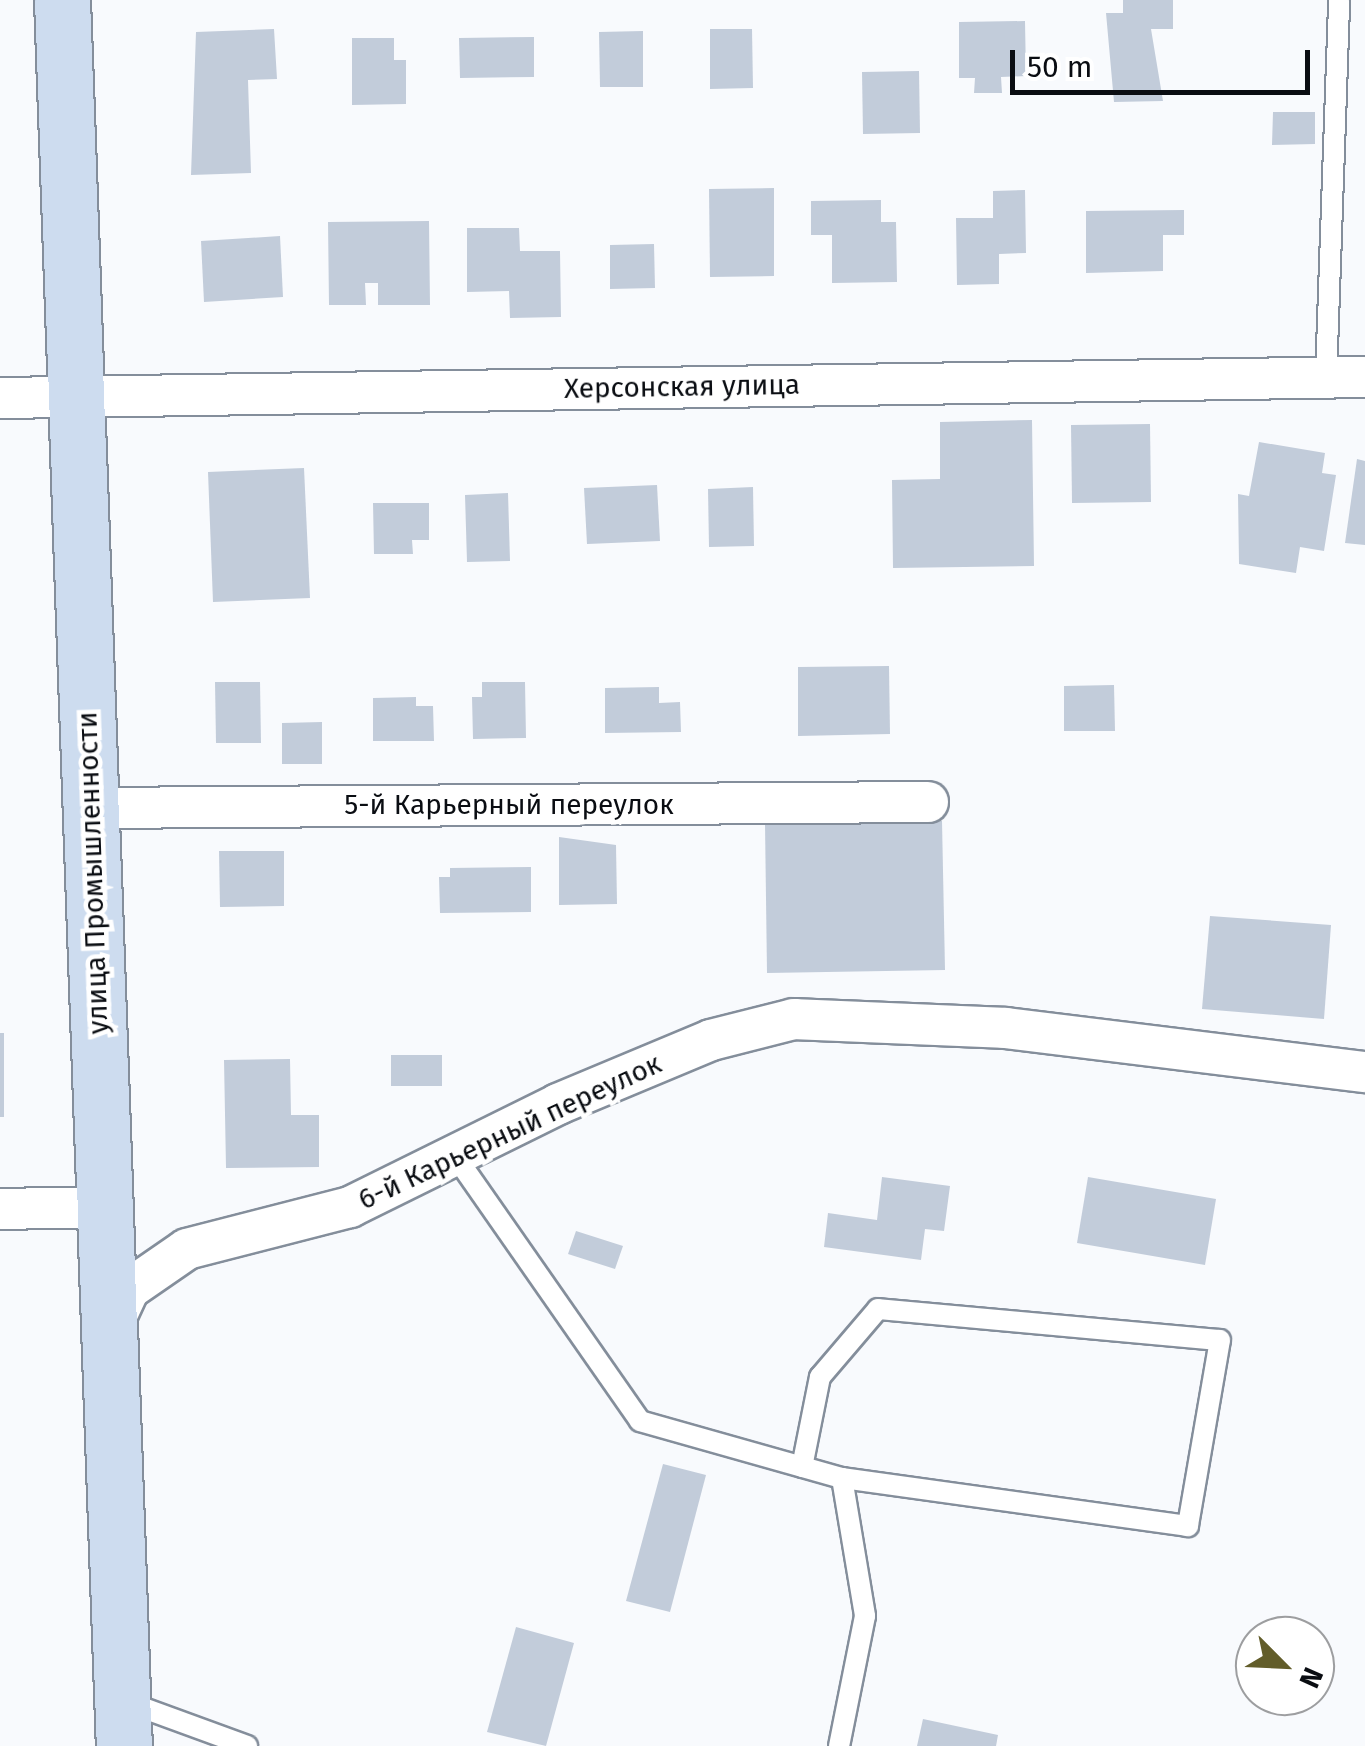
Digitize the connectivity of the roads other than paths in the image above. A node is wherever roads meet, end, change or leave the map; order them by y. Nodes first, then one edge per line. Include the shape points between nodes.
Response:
1 (62, 0) edge
2 (97, 0) edge
3 (1339, 0) edge
4 (1345, 378) edge
5 (76, 395) junction
6 (0, 398) edge
7 (928, 802) dead end
8 (91, 808) junction
9 (1365, 1072) edge
10 (458, 1160) junction
11 (106, 1206) junction
12 (0, 1209) edge
13 (110, 1330) junction
14 (802, 1466) junction
15 (842, 1478) junction
16 (123, 1723) edge
17 (247, 1746) edge
18 (840, 1746) edge

1 - 2 street
1 - 5 main road, улица Промышленности
3 - 4 lane
4 - 5 street, Херсонская улица
5 - 6 street, Херсонская улица
5 - 8 main road, улица Промышленности
7 - 8 street, 5-й Карьерный переулок
8 - 11 main road, улица Промышленности
9 - 10 street, 6-й Карьерный переулок via 1006,1028 794,1019 711,1040
10 - 13 street, 6-й Карьерный переулок via 350,1208 186,1249 129,1288
10 - 14 lane via 640,1421
11 - 12 street
11 - 13 main road, улица Промышленности
13 - 16 main road, улица Промышленности
14 - 15 lane
14 - 15 lane via 820,1378 878,1309 1220,1340 1188,1526
15 - 18 lane via 865,1616
16 - 17 lane

